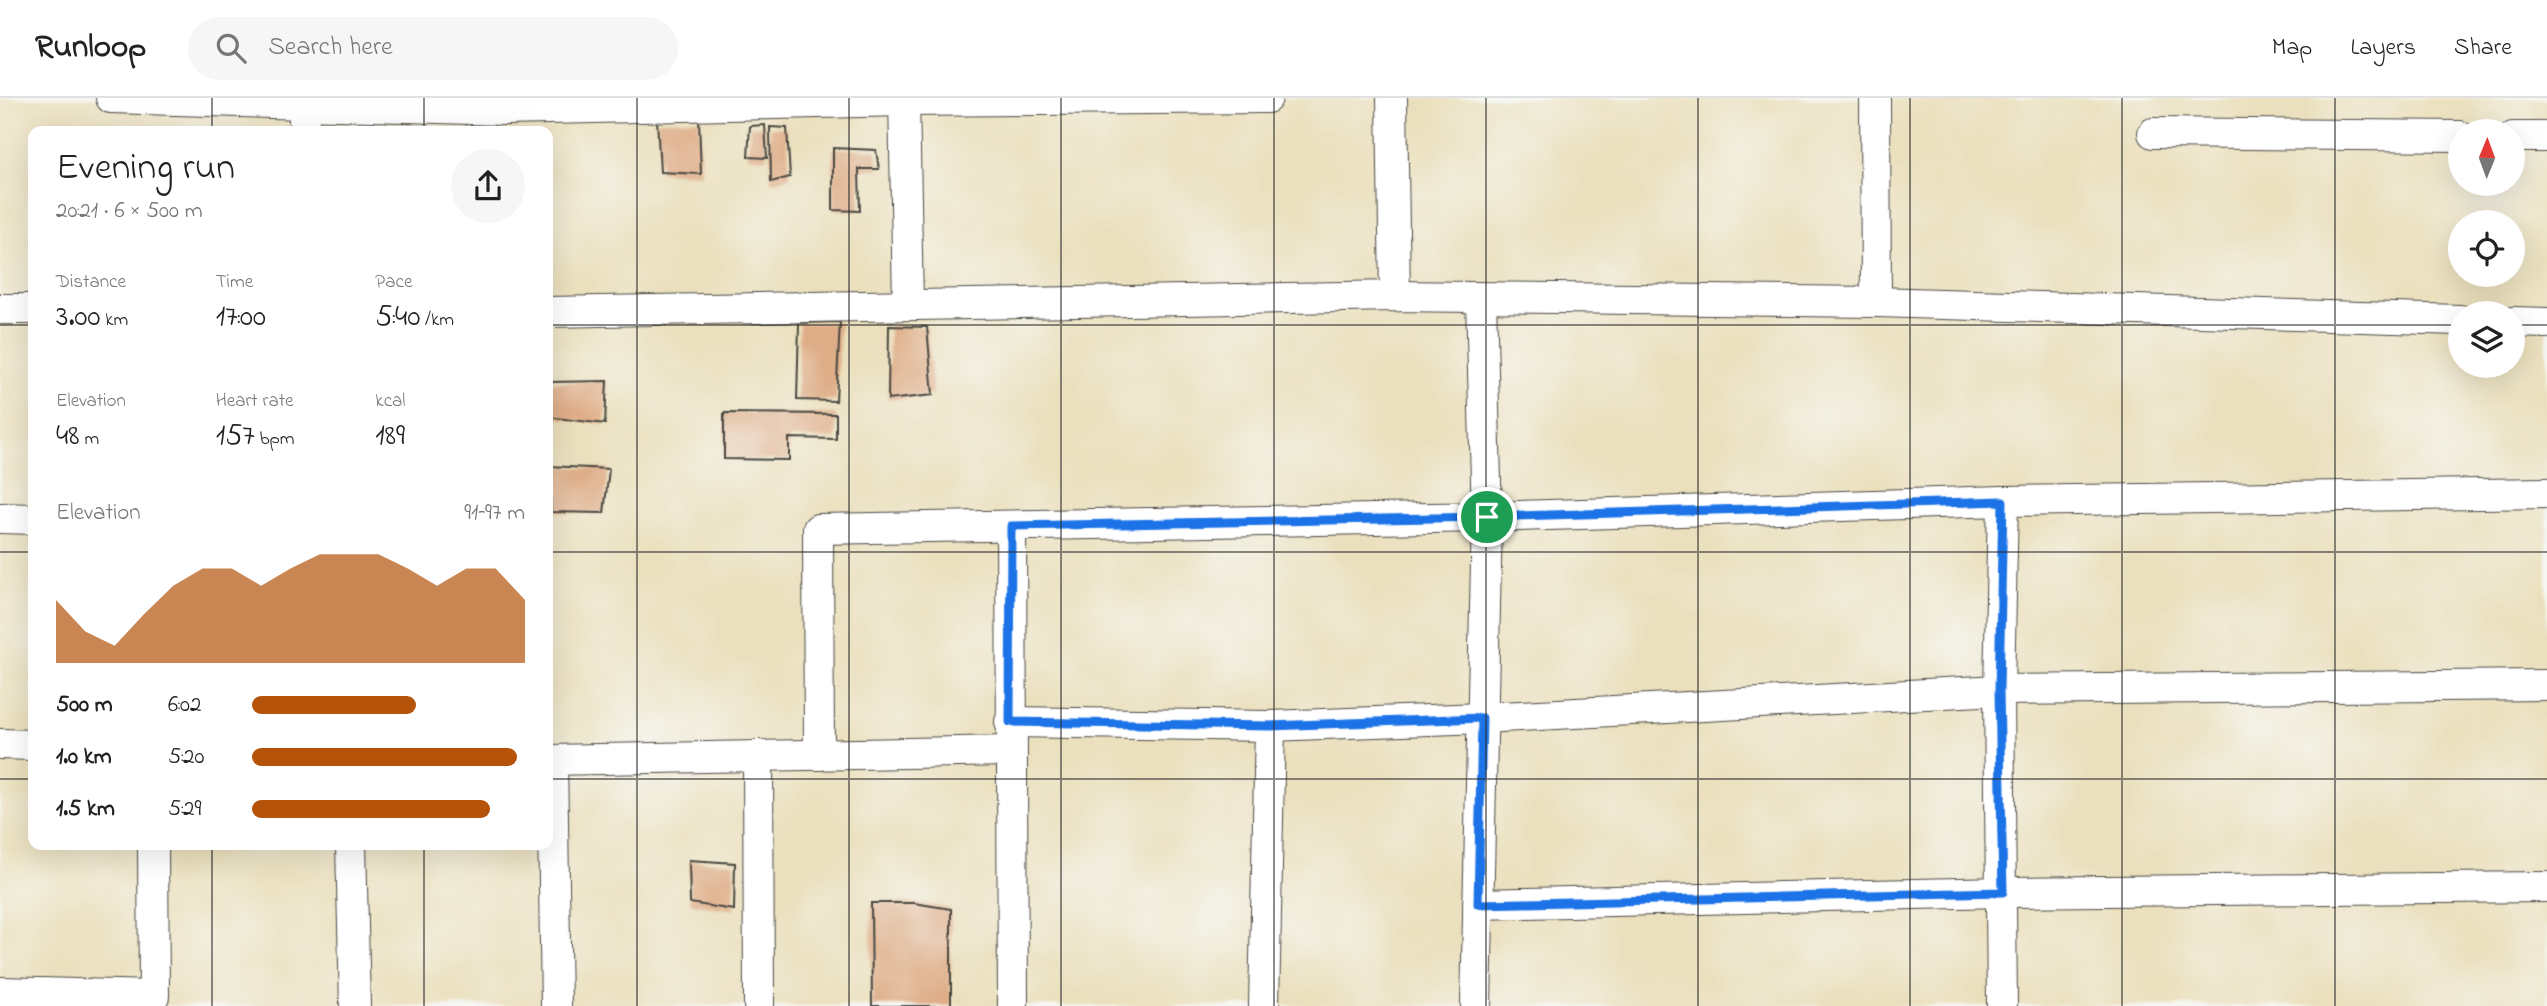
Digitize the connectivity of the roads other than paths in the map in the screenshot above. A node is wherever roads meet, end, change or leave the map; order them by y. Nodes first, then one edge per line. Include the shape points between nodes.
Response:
1 (111, 98) edge
2 (1267, 98) edge
3 (1392, 98) edge
4 (1875, 98) edge
5 (904, 99) edge
6 (304, 111) edge
7 (504, 113) edge
8 (2153, 133) dead end
9 (2448, 136) edge
10 (2525, 137) edge
11 (2547, 137) edge
12 (1395, 296) junction
13 (1481, 299) junction
14 (1876, 302) junction
15 (908, 305) junction
16 (0, 309) edge
17 (28, 309) edge
18 (553, 312) edge
19 (2448, 320) edge
20 (2525, 322) edge
21 (2547, 323) edge
22 (2547, 494) edge
23 (2003, 501) junction
24 (1487, 517) junction
25 (0, 518) edge
26 (28, 519) edge
27 (1011, 526) junction
28 (2547, 685) edge
29 (1999, 690) junction
30 (1482, 718) junction
31 (1270, 726) junction
32 (1010, 736) junction
33 (0, 744) edge
34 (28, 746) edge
35 (758, 755) junction
36 (820, 755) junction
37 (553, 760) edge
38 (153, 850) edge
39 (351, 850) edge
40 (552, 850) edge
41 (2547, 887) edge
42 (2003, 892) junction
43 (1478, 904) junction
44 (0, 992) edge
45 (355, 1006) edge
46 (556, 1006) edge
47 (759, 1006) edge
48 (1013, 1006) edge
49 (1264, 1006) edge
50 (1476, 1006) edge
51 (2002, 1006) edge

1 - 6 street
2 - 5 street
3 - 12 street
4 - 14 street
5 - 7 street
5 - 15 street
6 - 7 street
8 - 9 street
10 - 11 street
12 - 13 street
12 - 15 street
13 - 14 street
13 - 24 street
14 - 19 street
15 - 18 street
16 - 17 street
20 - 21 street
22 - 23 street
23 - 24 street
23 - 29 street
24 - 27 street
24 - 30 street
25 - 26 street
27 - 32 street
27 - 36 street via 818,529
28 - 29 street
29 - 30 street
29 - 42 street
30 - 31 street
30 - 43 street
31 - 32 street
31 - 49 street
32 - 36 street
32 - 48 street
33 - 34 street
35 - 36 street
35 - 37 street
35 - 47 street
38 - 44 street via 154,996
39 - 45 street
40 - 46 street
41 - 42 street
42 - 43 street
42 - 51 street
43 - 50 street

